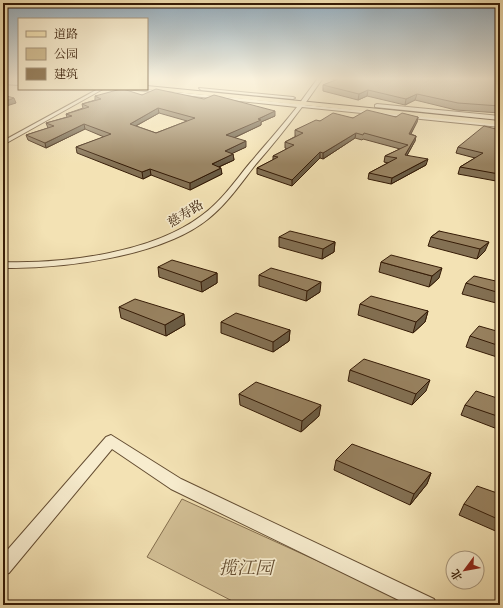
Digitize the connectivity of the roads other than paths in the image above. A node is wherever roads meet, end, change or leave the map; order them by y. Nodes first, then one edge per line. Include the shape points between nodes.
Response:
1 (62, 106) edge
2 (69, 106) edge
3 (297, 106) edge
4 (298, 106) edge
5 (341, 106) edge
6 (352, 106) edge
7 (500, 119) edge
8 (500, 124) edge
9 (3, 138) edge
10 (3, 142) edge
11 (3, 259) edge
12 (3, 265) edge
13 (3, 567) edge
14 (428, 605) edge

1 - 9 street
2 - 10 street
3 - 11 street, 慈寿路 via 209,207 177,227 140,242 98,252 51,259
4 - 12 street, 慈寿路 via 224,199 203,219 184,230 106,256 48,264
5 - 8 main road
6 - 7 main road
13 - 14 street via 111,441 176,484

